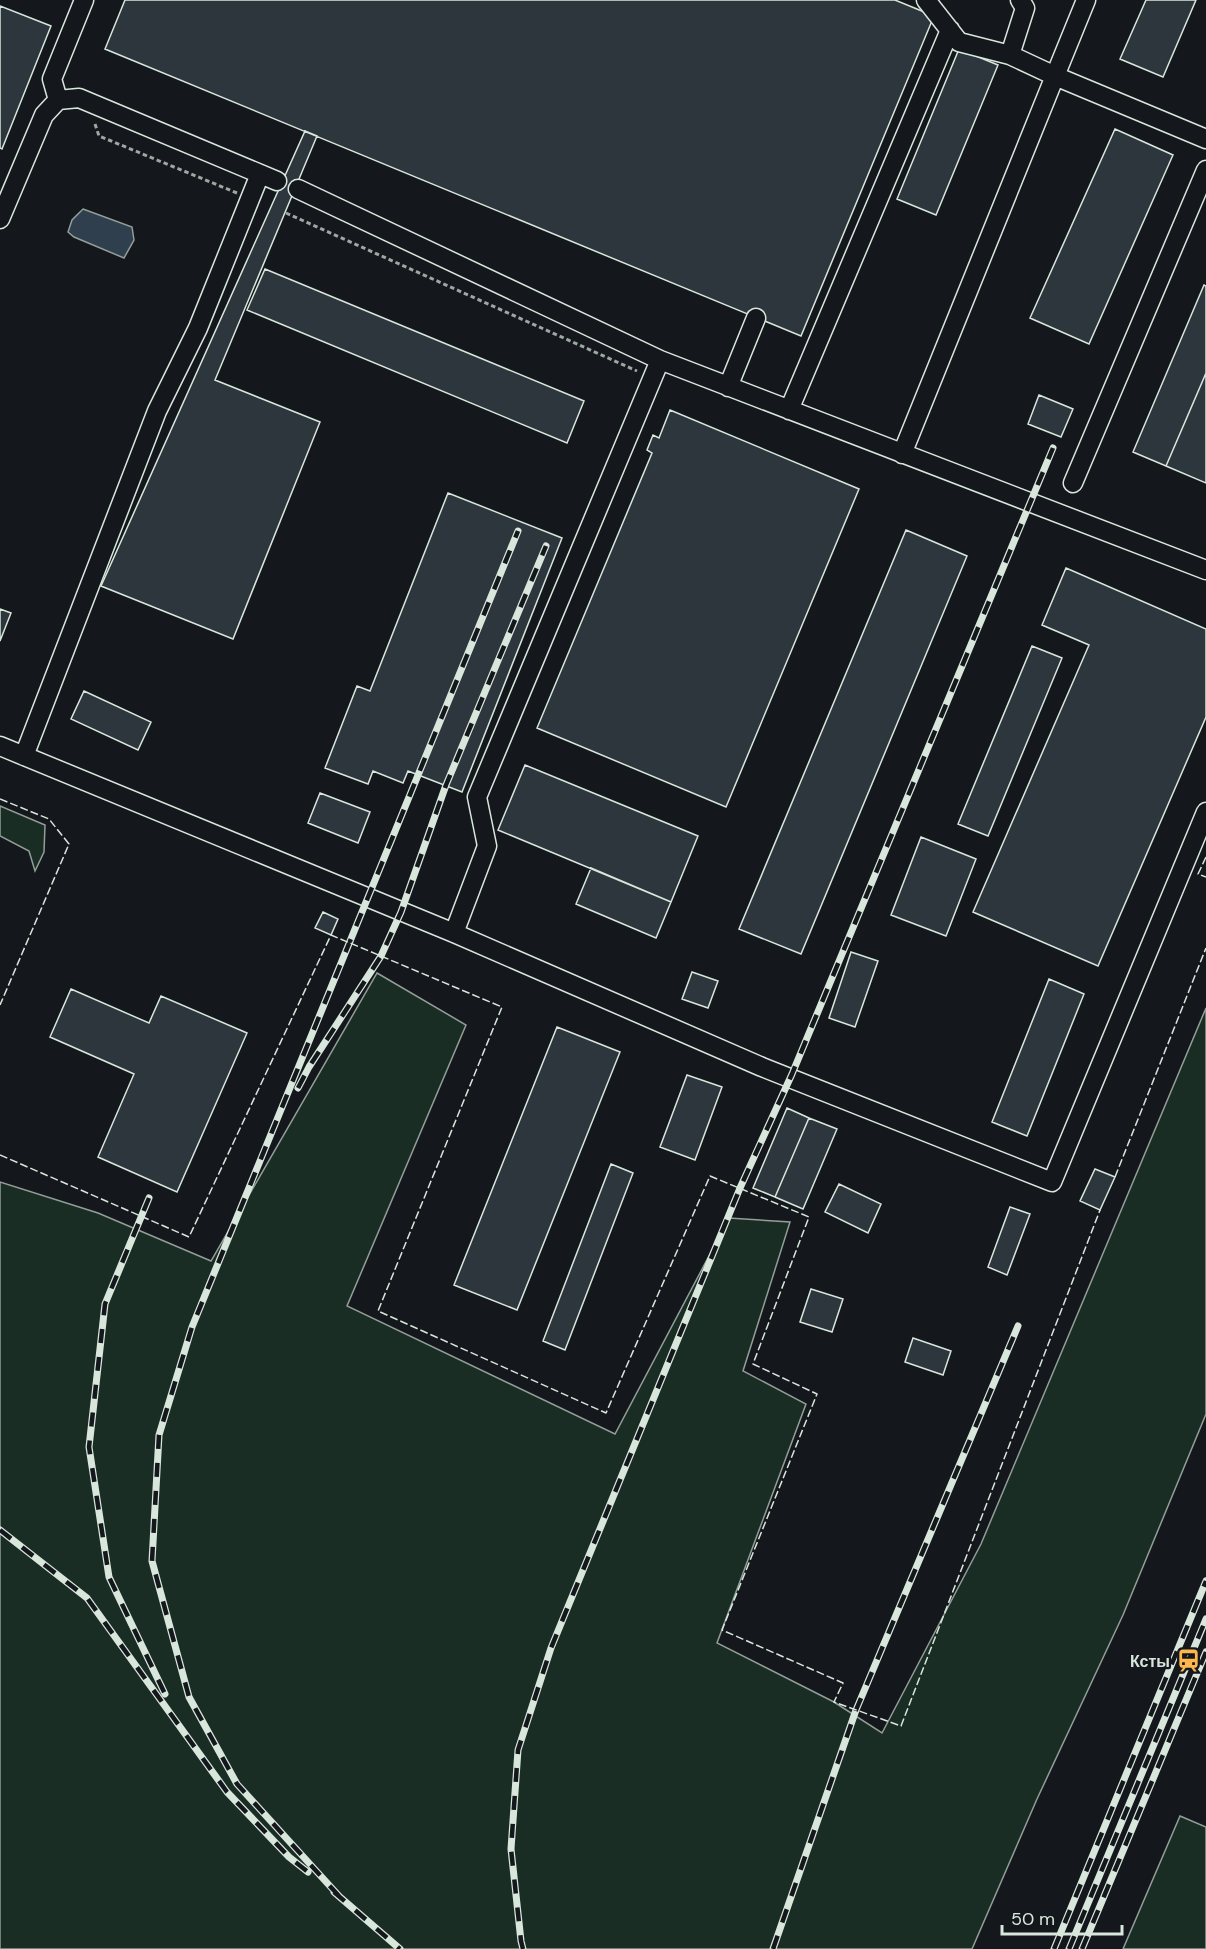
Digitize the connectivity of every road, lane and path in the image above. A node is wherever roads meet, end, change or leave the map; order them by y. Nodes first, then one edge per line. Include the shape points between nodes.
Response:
1 (84, 0) edge
2 (926, 0) edge
3 (1020, 0) edge
4 (1086, 0) edge
5 (950, 30) junction
6 (1010, 56) junction
7 (1055, 76) junction
8 (58, 100) junction
9 (84, 100) junction
10 (1206, 139) edge
11 (1206, 170) edge
12 (298, 189) dead end
13 (250, 199) junction
14 (286, 213) dead end
15 (0, 219) edge
16 (756, 318) dead end
17 (660, 360) junction
18 (652, 378) junction
19 (728, 387) junction
20 (789, 410) junction
21 (902, 454) junction
22 (1073, 483) dead end
23 (1206, 570) edge
24 (0, 746) edge
25 (24, 756) junction
26 (1206, 813) edge
27 (454, 933) junction

1 - 8 lane via 52,78
2 - 5 lane
3 - 6 lane via 1025,8
4 - 7 lane
5 - 6 lane via 959,42
5 - 20 lane
6 - 7 lane
7 - 10 lane
7 - 21 lane
8 - 9 lane
8 - 15 lane via 44,115
9 - 13 path via 99,136
9 - 13 lane via 269,177
11 - 22 lane
12 - 17 lane
13 - 25 lane via 198,328 157,411
14 - 18 path
16 - 19 lane
17 - 18 lane
17 - 19 lane
18 - 27 lane via 477,797 487,846
19 - 20 lane
20 - 21 lane
21 - 23 lane
24 - 25 lane
25 - 27 lane
26 - 27 lane via 1052,1182 762,1067

